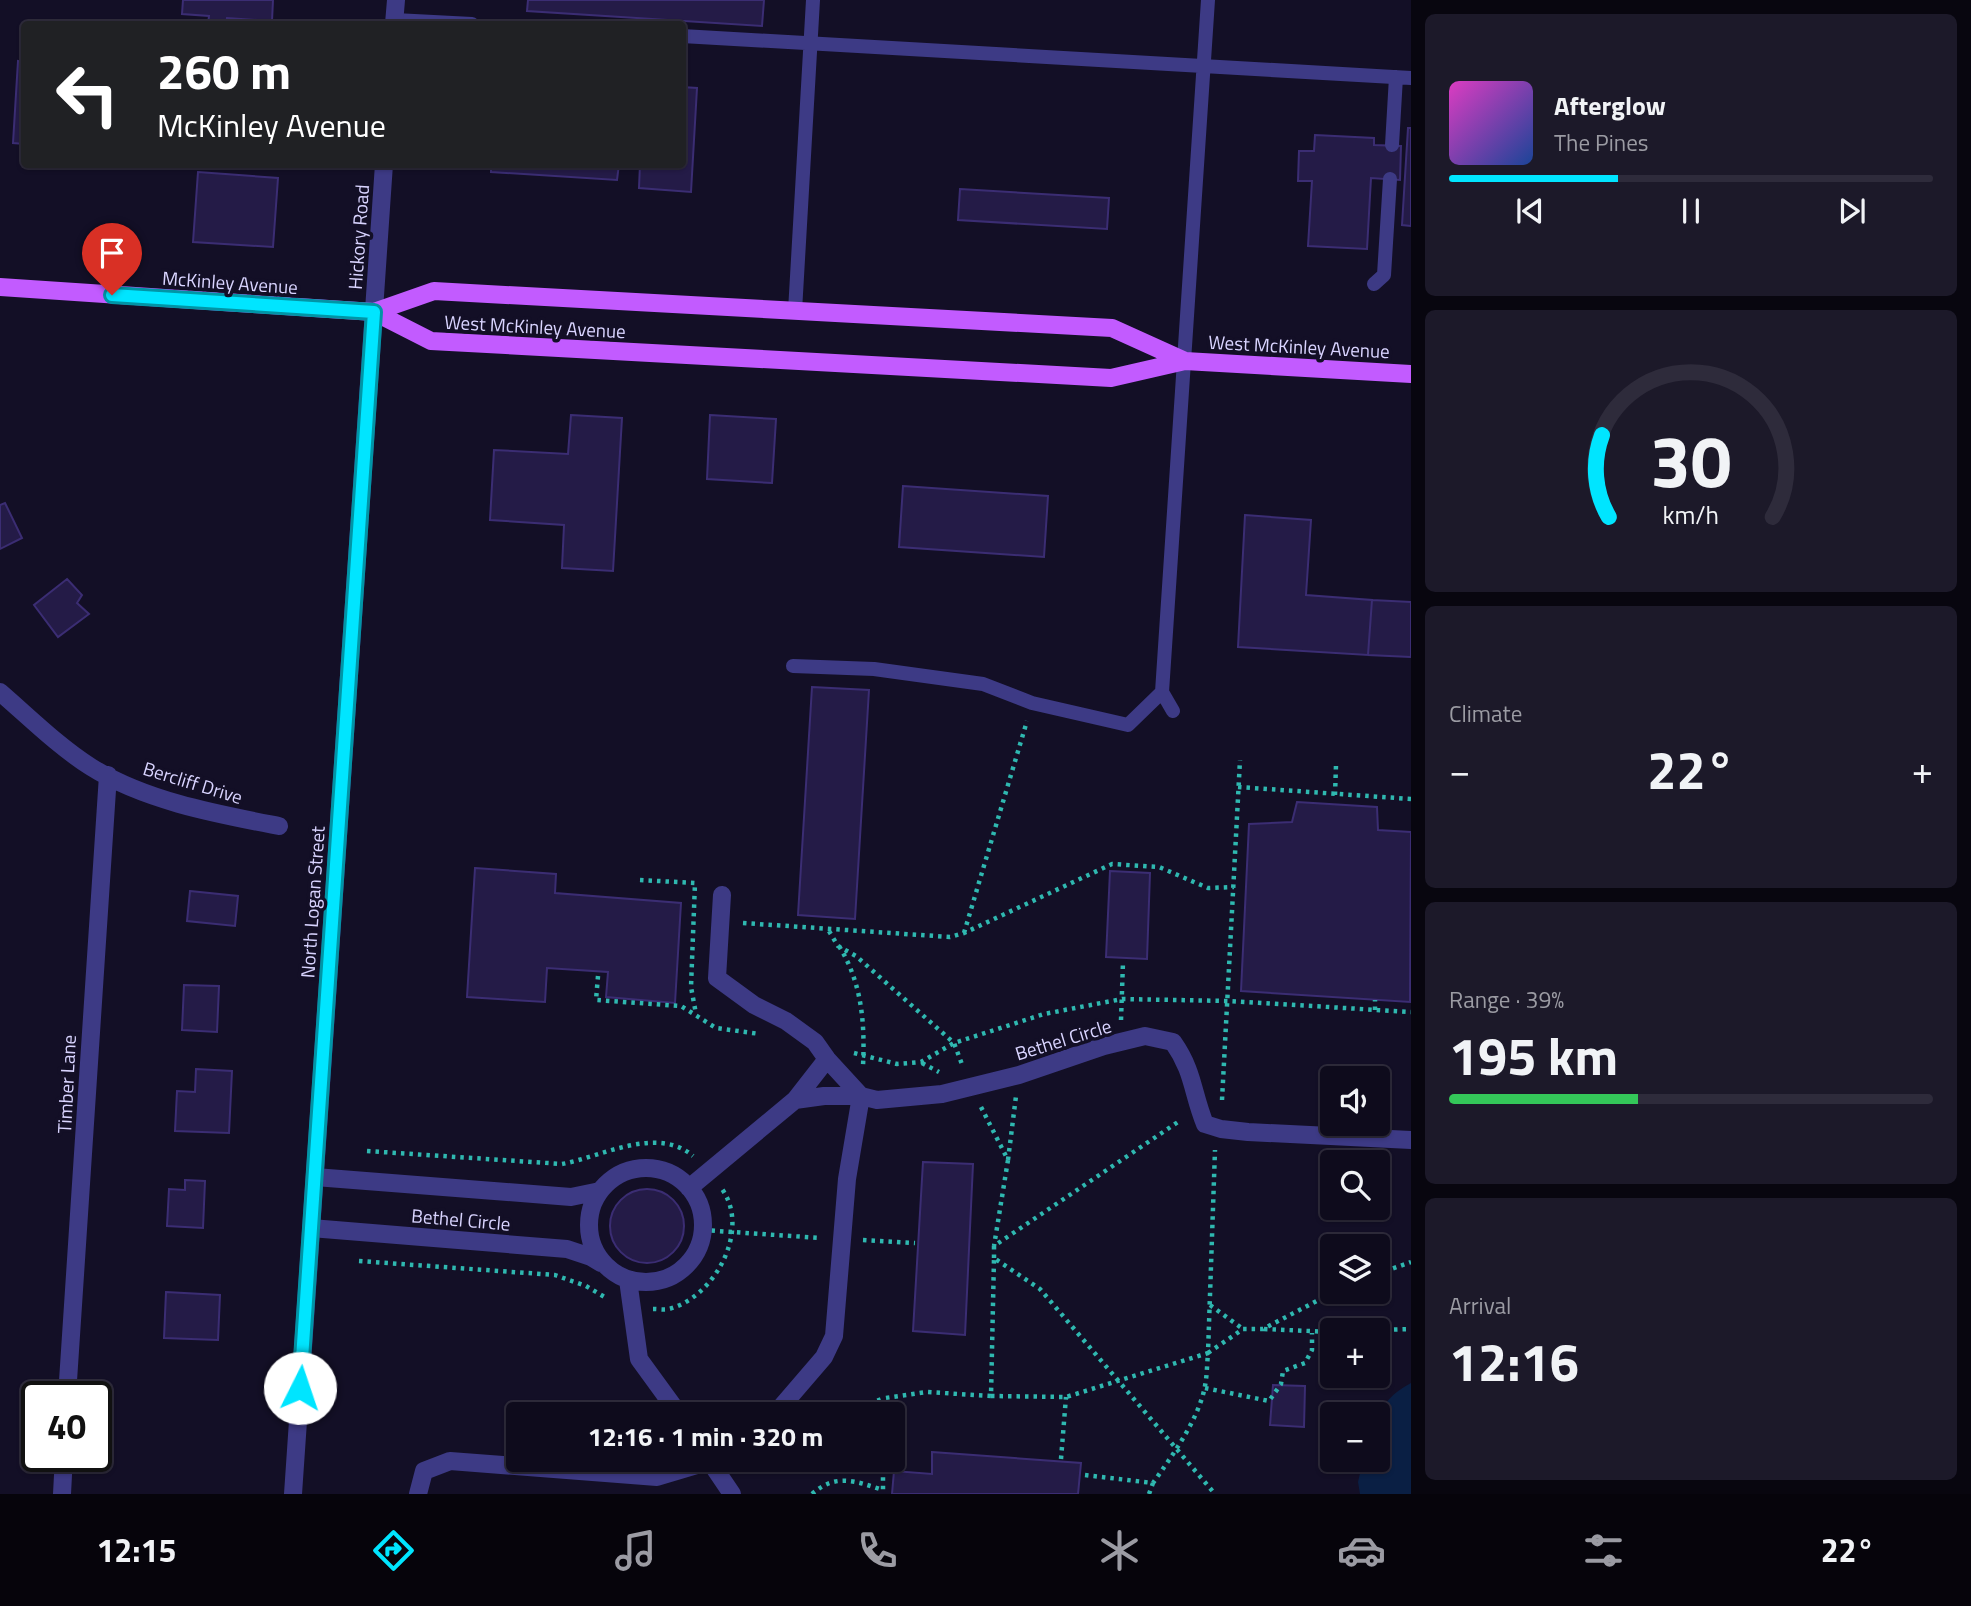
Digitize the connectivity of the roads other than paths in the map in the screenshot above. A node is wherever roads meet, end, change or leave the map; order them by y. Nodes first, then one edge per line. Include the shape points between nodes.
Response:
1 (396, 0) edge
2 (813, 0) edge
3 (1208, 0) edge
4 (394, 21) edge
5 (686, 36) edge
6 (810, 44) junction
7 (1204, 66) junction
8 (1396, 77) junction
9 (1411, 78) edge
10 (1392, 145) dead end
11 (384, 168) edge
12 (1390, 179) dead end
13 (1374, 284) dead end
14 (0, 287) edge
15 (374, 312) junction
16 (795, 312) junction
17 (1185, 361) junction
18 (1411, 374) edge
19 (793, 666) dead end
20 (0, 692) edge
21 (1162, 692) junction
22 (1173, 711) dead end
23 (108, 775) junction
24 (279, 826) dead end
25 (722, 895) dead end
26 (827, 1059) junction
27 (861, 1096) junction
28 (795, 1100) junction
29 (1411, 1140) edge
30 (315, 1177) junction
31 (690, 1188) junction
32 (600, 1191) junction
33 (311, 1228) junction
34 (604, 1265) junction
35 (628, 1280) junction
36 (68, 1381) edge
37 (670, 1402) edge
38 (785, 1402) edge
39 (506, 1465) edge
40 (63, 1472) edge
41 (592, 1472) edge
42 (673, 1472) edge
43 (718, 1472) edge
44 (61, 1494) edge
45 (293, 1494) edge
46 (418, 1494) edge
47 (732, 1494) edge

1 - 4 street
2 - 6 lane
3 - 7 lane
5 - 6 lane
6 - 7 lane
6 - 16 lane
7 - 8 lane
7 - 17 lane
8 - 9 lane
8 - 10 lane
11 - 15 street, Hickory Road
12 - 13 lane via 1384,275
14 - 15 main road, McKinley Avenue
15 - 16 main road, West McKinley Avenue via 434,291
15 - 17 main road, West McKinley Avenue via 431,341 1111,378
15 - 30 street, North Logan Street
16 - 17 main road, West McKinley Avenue via 1112,328
17 - 18 main road, West McKinley Avenue
17 - 21 lane
19 - 21 lane via 874,669 983,684 1032,704 1128,725
20 - 23 street, Bercliff Drive via 91,767
21 - 22 lane
23 - 24 street, Bercliff Drive via 147,793
23 - 36 street, Timber Lane
25 - 26 street via 718,978 815,1042
26 - 27 street
26 - 28 street
27 - 28 street, Bethel Circle
27 - 29 street, Bethel Circle via 877,1100 971,1088 1145,1036 1173,1042 1194,1081 1205,1124 1221,1129
27 - 38 street via 847,1179 834,1336 824,1357
28 - 31 street
30 - 32 street, Bethel Circle via 570,1197
30 - 33 street, North Logan Street
31 - 32 street, Bethel Circle via 661,1170 644,1168 619,1175
31 - 35 street via 698,1201 703,1230 690,1262 662,1280
32 - 34 street via 590,1212 589,1235
33 - 34 street, Bethel Circle via 567,1249
33 - 45 street, North Logan Street
34 - 35 street, Bethel Circle
35 - 37 street via 639,1359
39 - 46 street via 450,1461 424,1471
40 - 44 street
41 - 42 street via 657,1477
43 - 47 street

